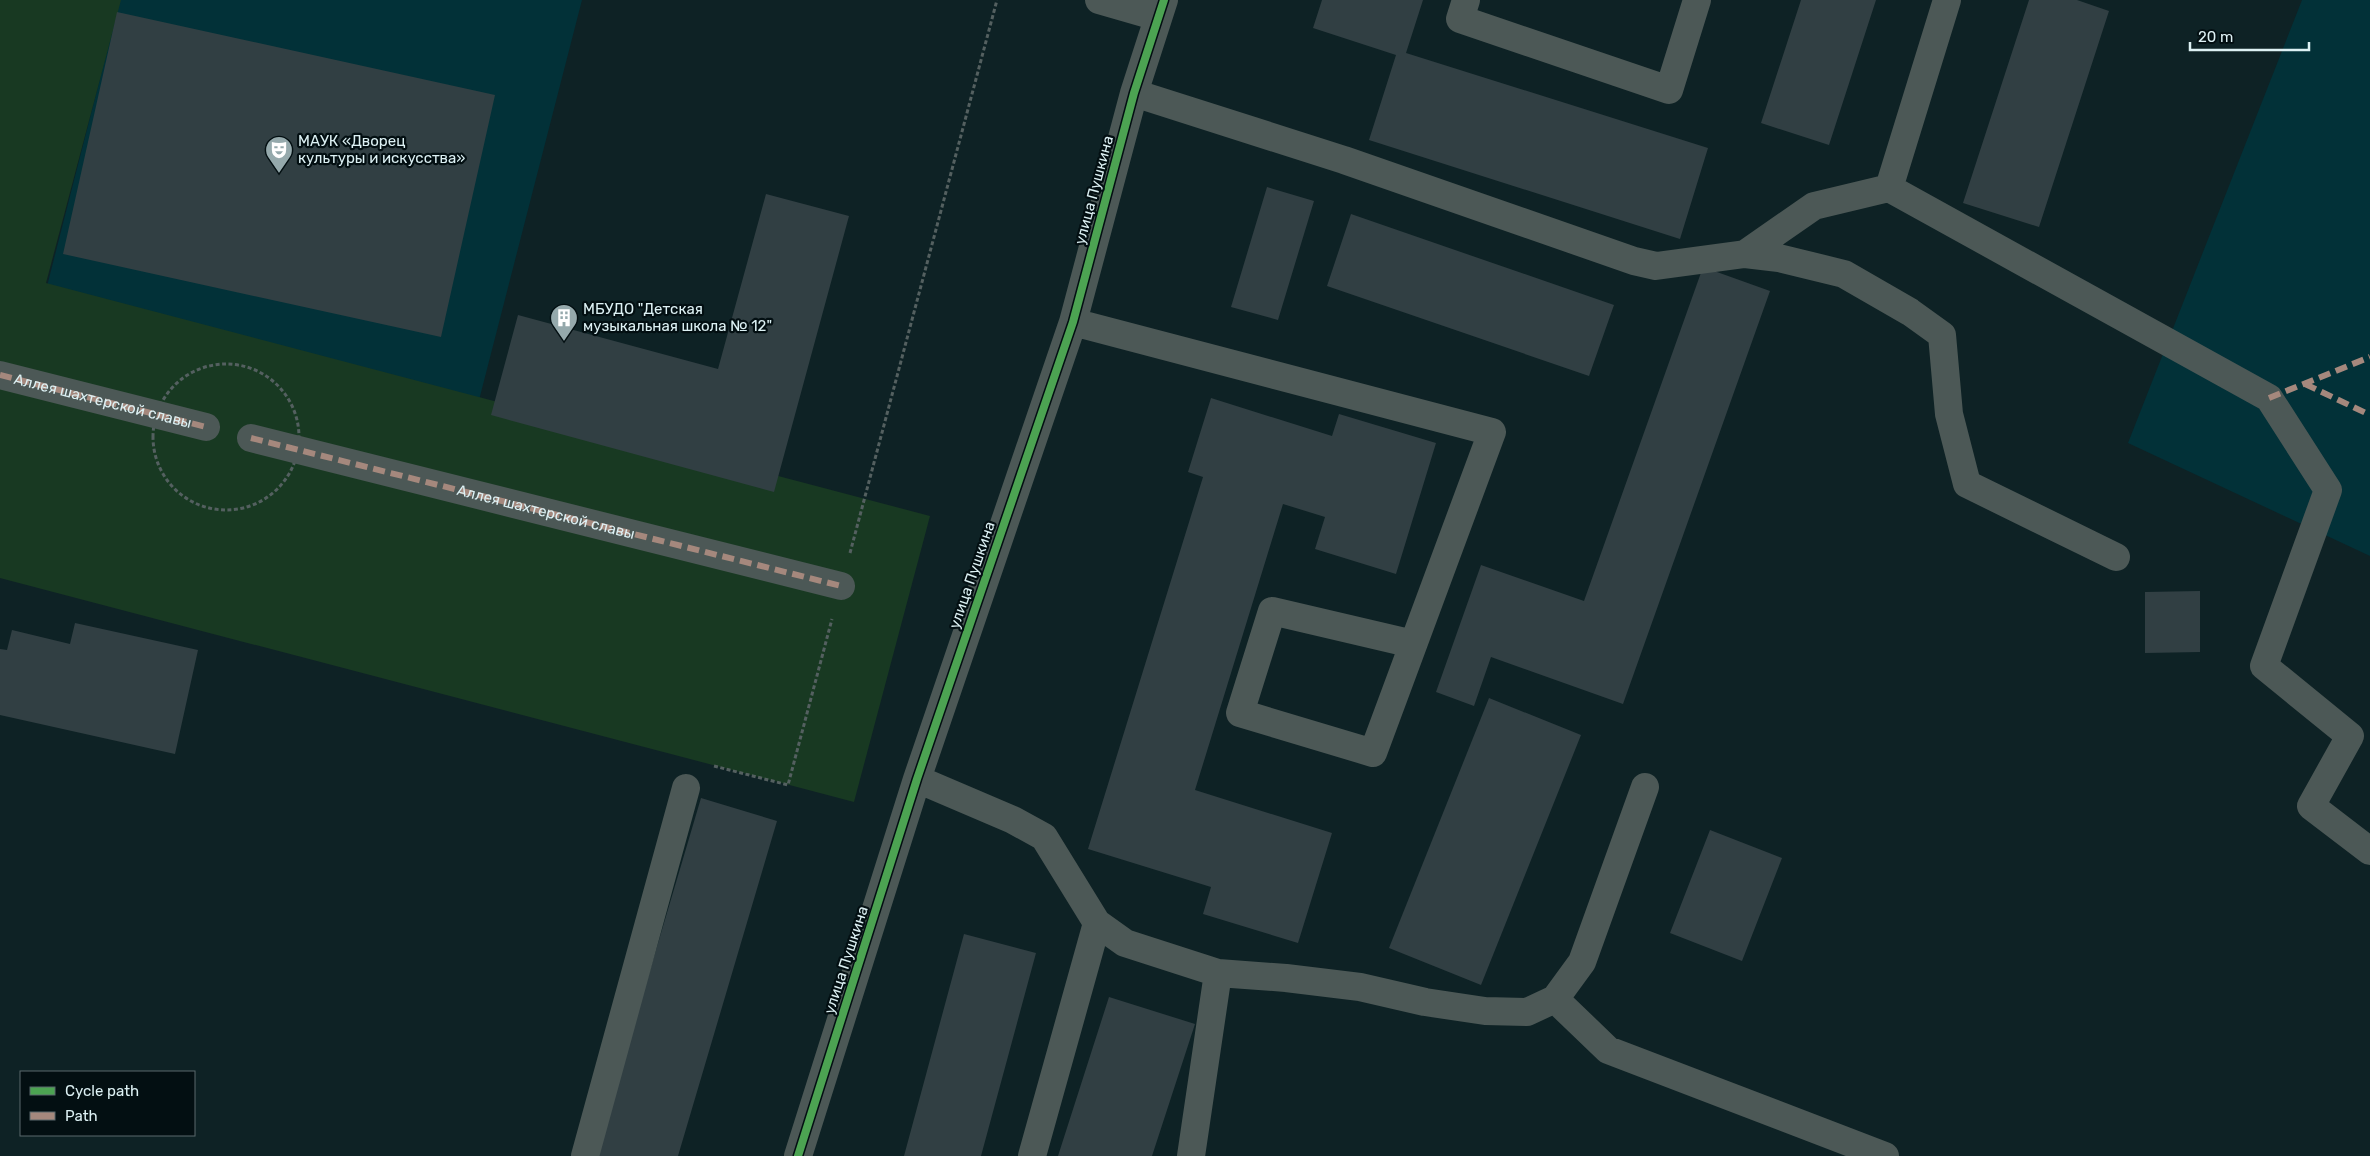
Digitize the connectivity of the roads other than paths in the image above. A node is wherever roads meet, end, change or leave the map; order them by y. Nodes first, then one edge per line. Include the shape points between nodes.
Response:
1 (1099, 0) edge
2 (1466, 0) edge
3 (1697, 0) edge
4 (1947, 0) edge
5 (1161, 8) edge
6 (1134, 93) junction
7 (1888, 188) junction
8 (1745, 254) junction
9 (1073, 322) junction
10 (0, 375) edge
11 (206, 427) dead end
12 (251, 438) dead end
13 (2116, 557) dead end
14 (841, 586) road end
15 (1413, 644) junction
16 (917, 779) junction
17 (1646, 786) dead end
18 (686, 788) road end
19 (2370, 851) edge
20 (1097, 924) junction
21 (1218, 974) junction
22 (1556, 998) junction
23 (584, 1156) edge
24 (798, 1156) edge
25 (1032, 1156) edge
26 (1191, 1156) edge
27 (1885, 1156) edge

1 - 5 street
2 - 3 street via 1460,19 1669,90
4 - 7 street
5 - 6 street, улица Пушкина
6 - 8 street via 1344,160 1634,261 1656,266
6 - 9 street, улица Пушкина
7 - 8 street via 1814,206
7 - 19 street via 2269,398 2328,490 2264,666 2350,736 2310,806
8 - 13 street via 1779,258 1844,274 1910,312 1942,335 1949,414 1967,484
9 - 15 street via 1492,432
9 - 16 street, улица Пушкина
10 - 11 street, Аллея шахтерской славы
12 - 14 street, Аллея шахтерской славы
15 - 15 street via 1373,753 1240,713 1272,611
16 - 20 street via 1013,820 1044,837
16 - 24 street, улица Пушкина
17 - 22 street via 1582,962
18 - 23 street
20 - 21 street via 1125,942
20 - 25 street
21 - 22 street via 1360,987 1485,1011 1527,1012
21 - 26 street
22 - 27 street via 1608,1050

